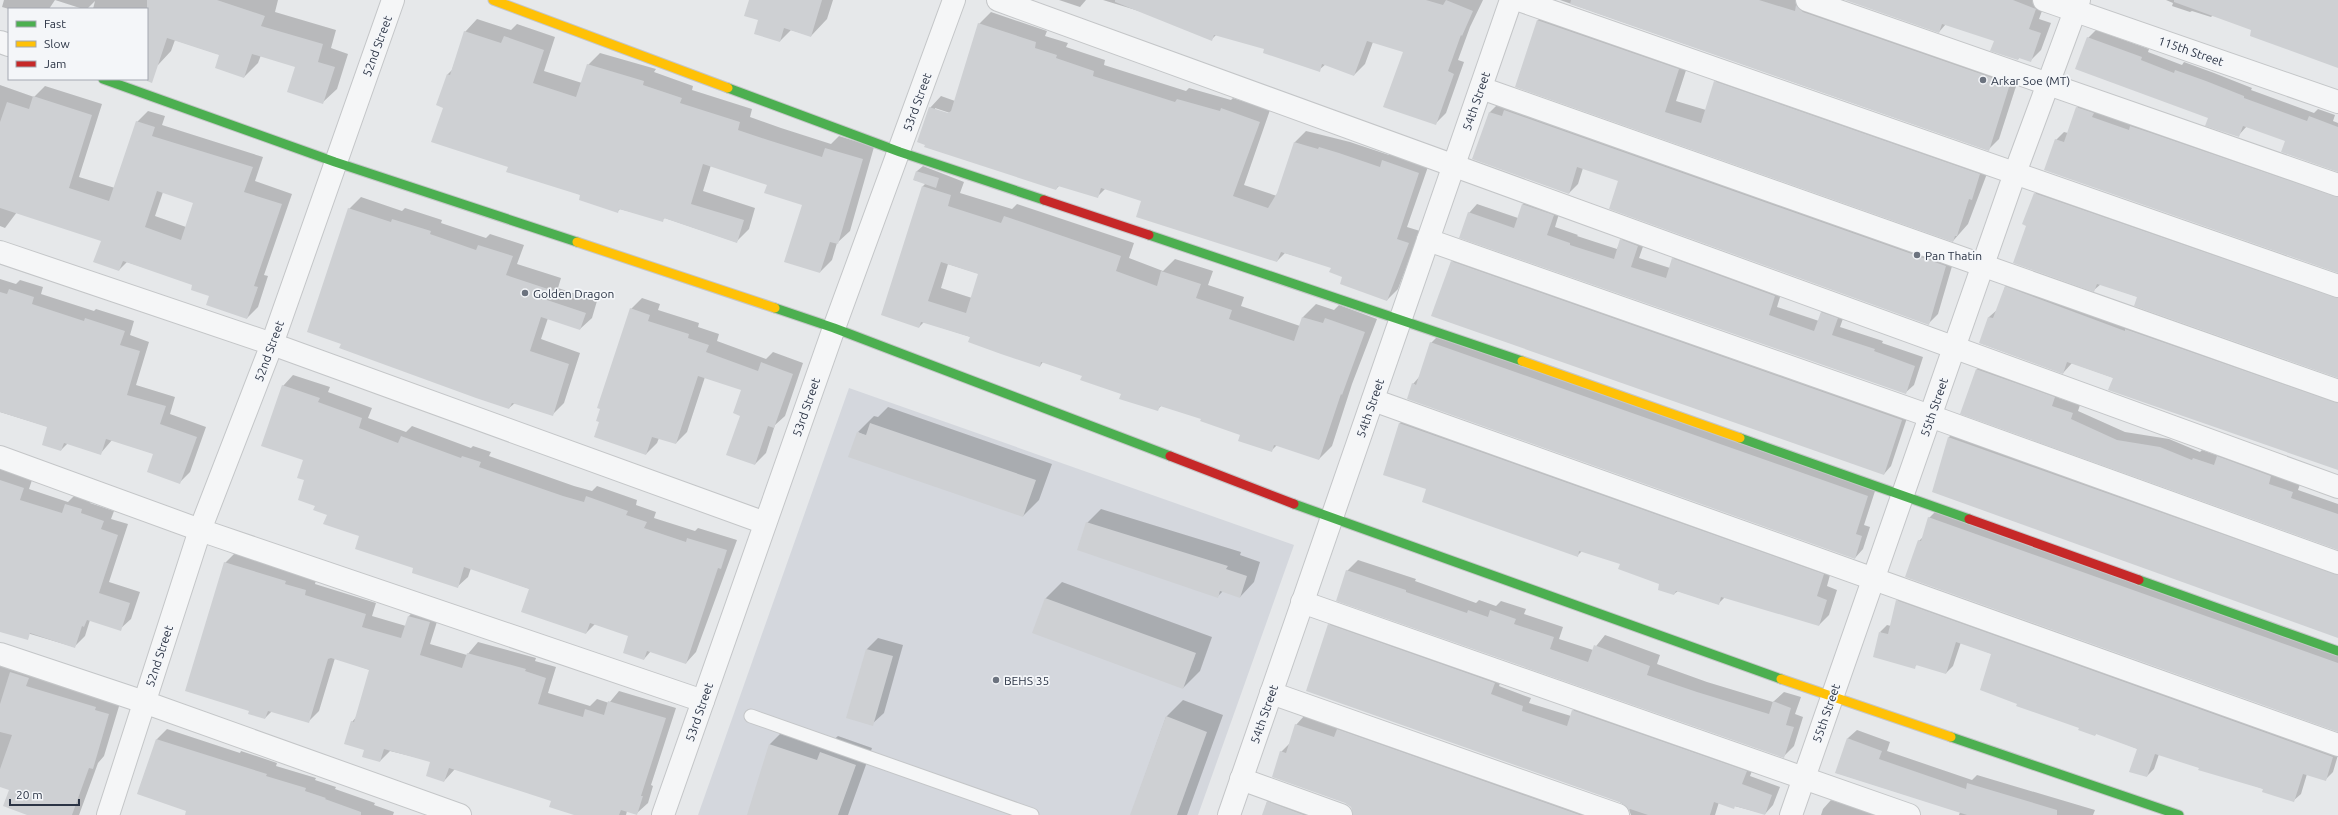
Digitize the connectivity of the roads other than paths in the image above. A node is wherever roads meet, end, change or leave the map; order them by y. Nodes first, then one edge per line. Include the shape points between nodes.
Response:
1 (393, 0) edge
2 (493, 0) edge
3 (954, 0) edge
4 (998, 0) edge
5 (1511, 0) edge
6 (1519, 0) edge
7 (1807, 0) edge
8 (2044, 0) edge
9 (2078, 6) edge
10 (106, 80) edge
11 (2047, 84) junction
12 (1481, 88) junction
13 (2338, 102) edge
14 (900, 152) junction
15 (335, 162) junction
16 (1454, 166) junction
17 (2015, 173) junction
18 (2338, 185) edge
19 (1428, 240) junction
20 (0, 252) edge
21 (1983, 264) junction
22 (2338, 286) edge
23 (1401, 319) junction
24 (834, 328) junction
25 (272, 344) junction
26 (1954, 347) junction
27 (2338, 391) edge
28 (1373, 400) junction
29 (1930, 416) junction
30 (0, 457) edge
31 (2338, 487) edge
32 (1903, 495) junction
33 (1332, 518) junction
34 (765, 523) junction
35 (200, 530) junction
36 (2338, 563) edge
37 (1873, 579) junction
38 (1302, 602) junction
39 (2338, 651) edge
40 (0, 654) edge
41 (1271, 693) junction
42 (1832, 697) junction
43 (703, 700) junction
44 (144, 702) junction
45 (751, 716) dead end
46 (2338, 745) edge
47 (1804, 778) junction
48 (1241, 779) junction
49 (108, 815) edge
50 (460, 815) edge
51 (663, 815) edge
52 (1032, 815) edge
53 (1229, 815) edge
54 (1341, 815) edge
55 (1618, 815) edge
56 (1791, 815) edge
57 (1909, 815) edge
58 (2179, 815) edge

1 - 15 street, 52nd Street
2 - 14 street
3 - 14 street, 53rd Street
4 - 16 street
5 - 12 street, 54th Street
6 - 17 street
7 - 11 street
8 - 9 street, 115th Street
9 - 11 street, 55th Street
9 - 13 street, 115th Street
10 - 15 street
11 - 17 street, 55th Street
11 - 18 street
12 - 16 street, 54th Street
12 - 21 street
14 - 23 street
14 - 24 street, 53rd Street
15 - 24 street
15 - 25 street, 52nd Street
16 - 19 street, 54th Street
16 - 26 street
17 - 21 street, 55th Street
17 - 22 street
19 - 23 street, 54th Street
19 - 29 street
20 - 25 street
21 - 26 street, 55th Street
21 - 27 street
23 - 28 street, 54th Street
23 - 32 street
24 - 33 street
24 - 34 street, 53rd Street
25 - 34 street
25 - 35 street, 52nd Street
26 - 29 street, 55th Street
26 - 31 street
28 - 33 street, 54th Street
28 - 37 street
29 - 32 street, 55th Street
29 - 36 street
30 - 35 street
32 - 37 street, 55th Street
32 - 39 street
33 - 38 street, 54th Street
33 - 42 street
34 - 43 street, 53rd Street
35 - 43 street
35 - 44 street, 52nd Street
37 - 42 street, 55th Street
37 - 46 street
38 - 41 street, 54th Street
38 - 47 street
40 - 44 street
41 - 48 street, 54th Street
41 - 55 street
42 - 47 street, 55th Street
42 - 58 street
43 - 51 street, 53rd Street
44 - 49 street, 52nd Street
44 - 50 street
45 - 52 lane
47 - 56 street, 55th Street
47 - 57 street
48 - 53 street, 54th Street
48 - 54 street

